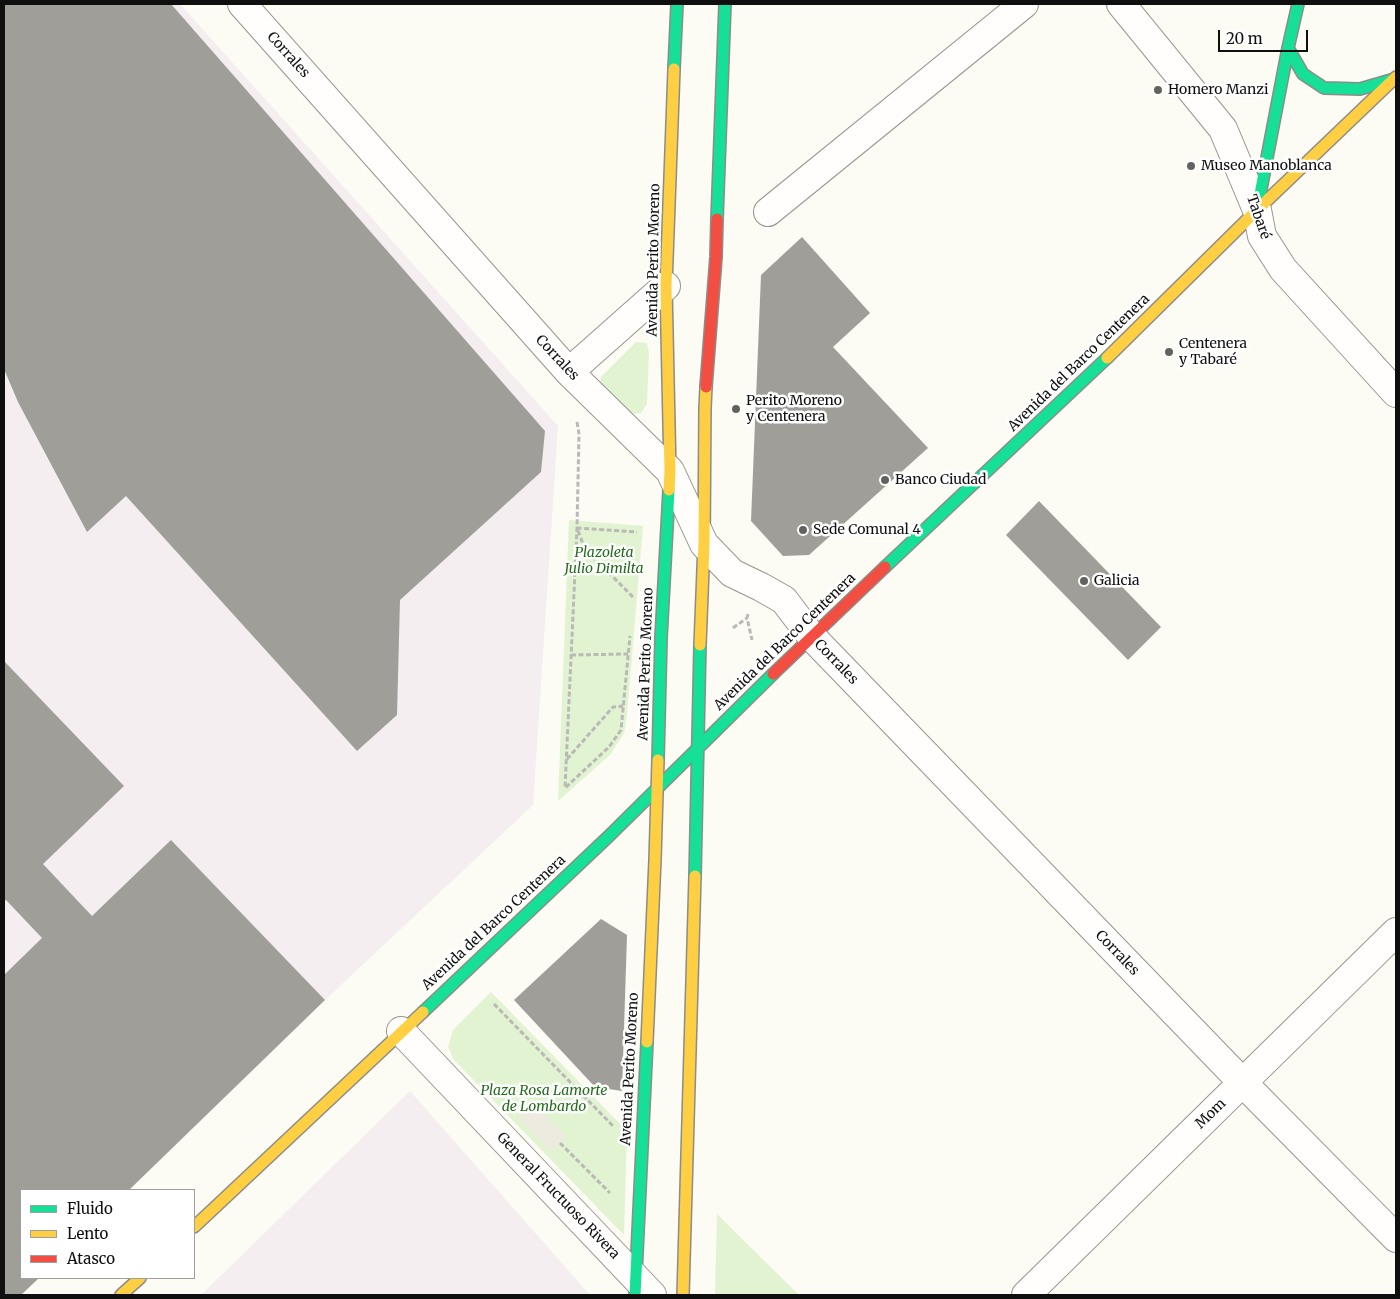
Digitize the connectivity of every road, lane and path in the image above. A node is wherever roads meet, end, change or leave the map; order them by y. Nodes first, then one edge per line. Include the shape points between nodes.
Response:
1 (677, 4) edge
2 (725, 4) edge
3 (1024, 4) edge
4 (1121, 4) edge
5 (1298, 4) edge
6 (248, 6) edge
7 (1288, 48) junction
8 (1395, 78) edge
9 (1257, 210) junction
10 (768, 212) dead end
11 (666, 286) junction
12 (569, 372) junction
13 (1396, 393) edge
14 (576, 416) dead end
15 (670, 471) junction
16 (577, 528) junction
17 (639, 532) dead end
18 (704, 544) junction
19 (634, 588) dead end
20 (633, 597) junction
21 (632, 606) dead end
22 (733, 628) dead end
23 (630, 635) dead end
24 (812, 637) junction
25 (752, 640) dead end
26 (628, 654) junction
27 (571, 655) junction
28 (623, 706) junction
29 (698, 747) junction
30 (566, 760) junction
31 (656, 789) junction
32 (1396, 932) edge
33 (494, 1004) dead end
34 (401, 1031) junction
35 (1243, 1083) junction
36 (619, 1131) dead end
37 (614, 1187) dead end
38 (613, 1197) dead end
39 (195, 1226) edge
40 (1396, 1238) edge
41 (139, 1279) edge
42 (641, 1289) edge
43 (121, 1295) edge
44 (683, 1295) edge
45 (1026, 1295) edge

1 - 11 main road, Avenida Perito Moreno
2 - 18 main road via 716,257 705,408
3 - 10 street
4 - 9 street, Tabaré via 1223,129
5 - 7 main road
6 - 12 street, Corrales
7 - 8 main road via 1303,74 1324,88 1360,89
7 - 9 main road
8 - 9 main road, Avenida del Barco Centenera
9 - 13 street, Tabaré via 1262,236 1283,269
9 - 24 main road, Avenida del Barco Centenera
11 - 12 street
11 - 15 main road, Avenida Perito Moreno
12 - 15 street, Corrales
14 - 16 path via 579,434
15 - 18 street, Corrales
15 - 31 main road, Avenida Perito Moreno
16 - 17 path
16 - 20 path via 585,549
16 - 27 path
18 - 24 street, Corrales via 732,573 784,600
18 - 29 main road
19 - 20 path
20 - 21 path
22 - 25 path via 747,618
23 - 26 path
24 - 29 main road, Avenida del Barco Centenera
24 - 35 street, Corrales
26 - 27 path
26 - 28 path
27 - 30 path
28 - 30 path via 613,707
28 - 30 path via 621,730 609,748 565,788
29 - 31 main road, Avenida del Barco Centenera
29 - 44 main road
31 - 34 main road, Avenida del Barco Centenera
31 - 42 main road, Avenida Perito Moreno
32 - 35 street, Mom
33 - 36 path
34 - 39 main road, Avenida del Barco Centenera
34 - 42 street, General Fructuoso Rivera
35 - 40 street, Corrales
35 - 45 street, Mom
37 - 38 path
41 - 43 main road

